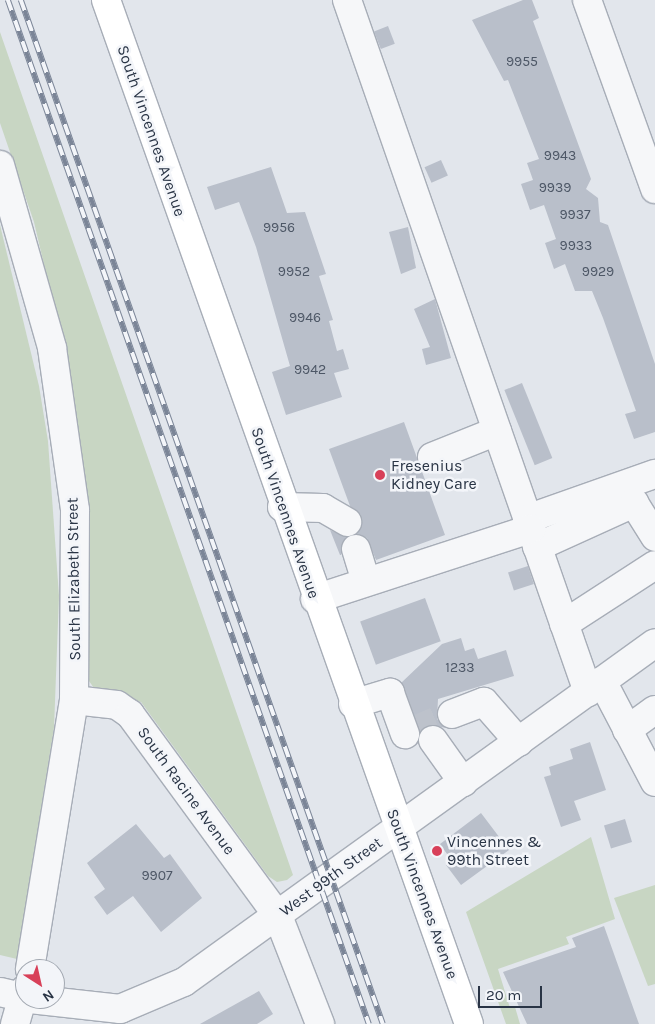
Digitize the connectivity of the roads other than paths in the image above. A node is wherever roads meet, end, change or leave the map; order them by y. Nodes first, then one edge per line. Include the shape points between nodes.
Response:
1 (106, 0) edge
2 (347, 0) edge
3 (587, 0) edge
4 (0, 165) edge
5 (655, 189) edge
6 (497, 431) junction
7 (432, 457) dead end
8 (655, 474) edge
9 (282, 507) junction
10 (347, 522) dead end
11 (532, 531) junction
12 (655, 537) edge
13 (356, 550) dead end
14 (655, 565) edge
15 (366, 582) junction
16 (315, 599) junction
17 (564, 624) junction
18 (655, 643) edge
19 (595, 686) junction
20 (74, 700) junction
21 (353, 704) junction
22 (655, 710) edge
23 (452, 714) tunnel mouth
24 (627, 730) junction
25 (416, 735) junction
26 (519, 742) junction
27 (369, 747) junction
28 (463, 782) junction
29 (655, 782) edge
30 (399, 829) junction
31 (278, 916) junction
32 (32, 959) edge
33 (65, 1004) edge
34 (18, 1009) edge
35 (120, 1016) edge
36 (15, 1024) edge
37 (320, 1024) edge
38 (469, 1024) edge

1 - 9 main road, South Vincennes Avenue
2 - 6 street
3 - 5 street
4 - 20 street, South Elizabeth Street via 52,348 75,510
6 - 7 street
6 - 11 street
8 - 11 street
9 - 10 street via 323,508
9 - 16 main road, South Vincennes Avenue
11 - 12 street via 634,503
11 - 15 street
11 - 17 street
13 - 15 street
14 - 17 street
15 - 16 street
16 - 21 main road, South Vincennes Avenue
17 - 19 street
18 - 19 street, West 99th Street
19 - 24 street
19 - 26 street, West 99th Street
20 - 31 street, South Racine Avenue via 117,705 130,714
20 - 32 street, South Elizabeth Street
21 - 25 street via 390,694
21 - 27 main road, South Vincennes Avenue
22 - 24 street
23 - 26 street via 484,702
24 - 29 street
25 - 27 street
25 - 28 street
26 - 28 street, West 99th Street
27 - 30 main road, South Vincennes Avenue
28 - 30 street, West 99th Street
30 - 31 street, West 99th Street
30 - 38 main road, South Vincennes Avenue
31 - 35 street, West 99th Street via 184,982
31 - 37 street, South Racine Avenue
33 - 35 street
34 - 36 street

